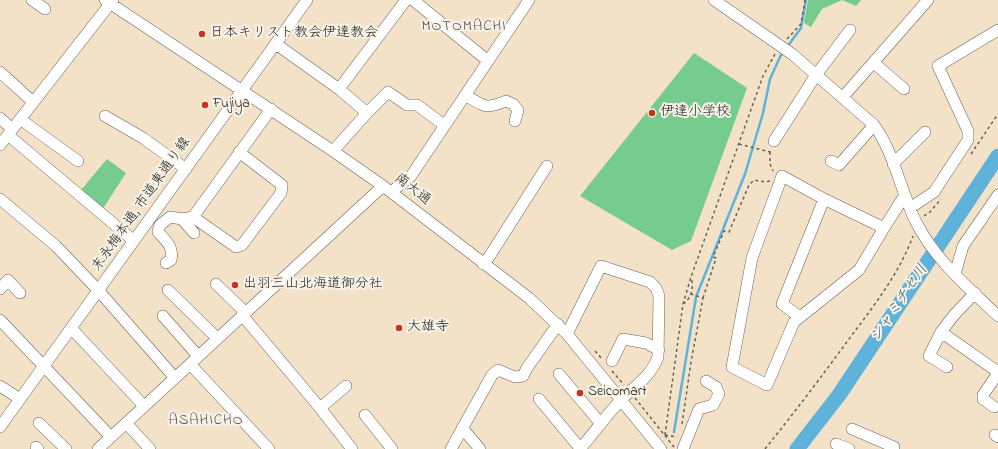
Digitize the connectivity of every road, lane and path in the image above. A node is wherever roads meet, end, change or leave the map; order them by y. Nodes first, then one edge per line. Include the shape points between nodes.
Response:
1 (32, 0) edge
2 (306, 0) edge
3 (406, 0) edge
4 (413, 0) edge
5 (529, 0) edge
6 (714, 0) edge
7 (805, 0) edge
8 (928, 0) edge
9 (109, 1) edge
10 (45, 9) dead end
11 (850, 30) dead end
12 (998, 30) edge
13 (276, 44) junction
14 (781, 46) junction
15 (488, 61) junction
16 (874, 63) junction
17 (0, 72) edge
18 (816, 74) junction
19 (339, 89) junction
20 (904, 89) dead end
21 (242, 91) junction
22 (465, 95) junction
23 (843, 97) junction
24 (33, 102) junction
25 (271, 109) junction
26 (367, 113) junction
27 (105, 116) dead end
28 (0, 118) edge
29 (20, 119) junction
30 (515, 121) dead end
31 (444, 125) junction
32 (874, 125) junction
33 (10, 132) junction
34 (925, 132) dead end
35 (774, 141) dead end
36 (738, 144) junction
37 (0, 145) edge
38 (761, 149) dead end
39 (333, 151) junction
40 (239, 152) junction
41 (770, 152) dead end
42 (78, 161) dead end
43 (832, 161) dead end
44 (893, 164) junction
45 (547, 166) dead end
46 (186, 169) junction
47 (777, 177) junction
48 (387, 189) junction
49 (905, 195) junction
50 (998, 195) edge
51 (0, 199) edge
52 (824, 199) junction
53 (910, 208) junction
54 (193, 217) junction
55 (182, 219) junction
56 (884, 228) junction
57 (920, 228) junction
58 (194, 232) dead end
59 (134, 241) junction
60 (166, 263) dead end
61 (483, 264) junction
62 (952, 271) junction
63 (691, 276) junction
64 (216, 284) dead end
65 (0, 289) edge
66 (168, 290) dead end
67 (99, 291) junction
68 (20, 293) dead end
69 (974, 293) junction
70 (692, 294) junction
71 (703, 298) junction
72 (684, 304) junction
73 (244, 314) junction
74 (163, 316) dead end
75 (998, 316) edge
76 (800, 317) junction
77 (0, 320) edge
78 (558, 324) junction
79 (71, 328) junction
80 (941, 332) junction
81 (567, 334) junction
82 (217, 338) junction
83 (658, 350) junction
84 (198, 356) junction
85 (612, 361) dead end
86 (190, 364) junction
87 (45, 366) junction
88 (947, 367) dead end
89 (998, 373) edge
90 (559, 374) dead end
91 (175, 378) junction
92 (706, 381) dead end
93 (0, 386) edge
94 (346, 386) dead end
95 (20, 399) junction
96 (539, 399) dead end
97 (622, 399) junction
98 (144, 406) junction
99 (994, 407) dead end
100 (320, 408) junction
101 (365, 415) dead end
102 (126, 423) junction
103 (39, 424) dead end
104 (601, 424) junction
105 (0, 427) edge
106 (462, 428) junction
107 (852, 429) dead end
108 (681, 430) dead end
109 (111, 437) junction
110 (836, 444) dead end
111 (656, 447) edge
112 (101, 448) edge
113 (66, 449) edge
114 (150, 449) edge
115 (269, 449) edge
116 (352, 449) edge
117 (392, 449) edge
118 (451, 449) edge
119 (480, 449) edge
120 (580, 449) edge
121 (676, 449) edge
122 (683, 449) edge
123 (765, 449) edge
124 (848, 449) edge
125 (893, 449) edge

1 - 10 street
2 - 13 street, 末永梅本通, 市道東通り線
3 - 19 street
4 - 15 street
5 - 15 street
6 - 14 street
7 - 14 path via 801,24
8 - 16 street
9 - 21 street, 南大通
9 - 24 street
11 - 18 street
12 - 53 street via 938,66 968,131 968,140 934,192
13 - 19 street
13 - 21 street, 末永梅本通, 市道東通り線
14 - 18 street
14 - 36 path via 762,76
15 - 22 street
16 - 20 street
16 - 23 street
17 - 24 street
18 - 23 street
18 - 35 street
19 - 26 street
21 - 25 street, 南大通
21 - 46 street, 末永梅本通, 市道東通り線
22 - 30 street via 485,107 506,100 518,110
22 - 31 street
23 - 32 street
24 - 29 street
25 - 39 street, 南大通
25 - 40 street
26 - 31 street via 388,92 407,105 417,105
26 - 39 street
27 - 46 street via 143,138
28 - 33 street
29 - 33 street
29 - 42 street
31 - 48 street via 411,176
32 - 43 street via 839,165
32 - 44 street via 882,136
33 - 37 street
33 - 59 street
34 - 44 street
36 - 38 path
36 - 63 path
39 - 48 street, 南大通
40 - 54 street
40 - 54 street via 282,185 282,192 242,245 236,247
41 - 47 path via 770,164
44 - 49 street
45 - 61 street
46 - 59 street, 末永梅本通, 市道東通り線
47 - 52 street
47 - 71 path via 769,182 754,180 749,185 729,232 724,231 713,257 716,258
47 - 76 street via 752,258 732,367 767,385 794,322
48 - 61 street, 南大通
48 - 73 street
49 - 53 street
49 - 56 street
50 - 62 street via 963,246
51 - 67 street via 56,246
52 - 56 street
52 - 76 street via 782,304
53 - 57 street
54 - 55 street
55 - 58 street
55 - 60 street via 170,217 160,225 158,232 170,246 173,254 171,260
56 - 76 street via 859,270
57 - 62 street via 933,249
57 - 123 path via 894,275 862,322
59 - 67 street, 末永梅本通, 市道東通り線
61 - 78 street, 南大通 via 529,298
62 - 69 street
63 - 70 path
63 - 72 path
64 - 73 street
65 - 68 street via 8,280
66 - 82 street
67 - 79 street, 末永梅本通, 市道東通り線
67 - 91 street
69 - 75 street
69 - 80 street
70 - 71 path
70 - 72 path
71 - 108 path
72 - 121 path via 665,436
73 - 82 street
73 - 100 street
74 - 84 street
77 - 87 street
78 - 81 street, 南大通
78 - 106 street via 523,376 498,370 492,375
79 - 87 street, 末永梅本通, 市道東通り線
79 - 98 street
80 - 88 street via 929,356
80 - 89 street
81 - 83 street via 601,266 650,282 656,288 659,296
81 - 97 street, 南大通
82 - 84 street
83 - 85 street via 646,343 622,339
83 - 97 street via 658,357 650,374
84 - 86 street
86 - 91 street
86 - 115 street
87 - 95 street, 末永梅本通, 市道東通り線
87 - 109 street
89 - 99 street via 983,394 983,399
90 - 104 street
91 - 98 street
92 - 122 street via 716,387 719,394 713,405 699,409
93 - 95 street
94 - 100 street
95 - 105 street, 末永梅本通, 市道東通り線
96 - 120 street
97 - 104 street
97 - 111 street, 南大通
98 - 102 street
100 - 116 street
101 - 117 street
102 - 109 street
102 - 114 street
103 - 113 street
104 - 120 street
106 - 118 street
106 - 119 street
107 - 125 street via 894,447
109 - 112 street
110 - 124 street

